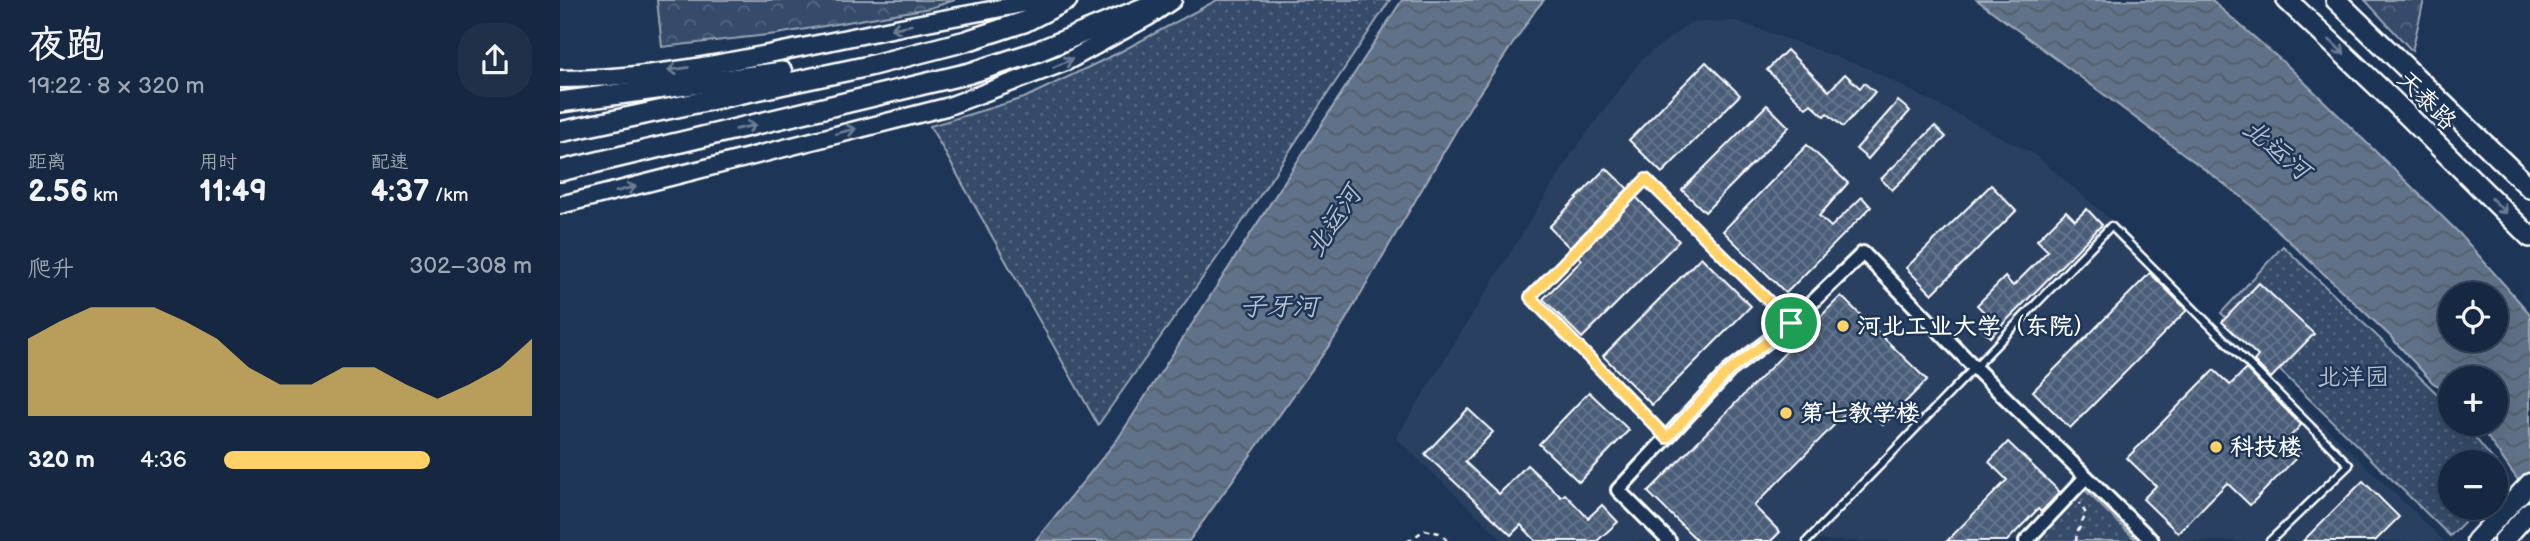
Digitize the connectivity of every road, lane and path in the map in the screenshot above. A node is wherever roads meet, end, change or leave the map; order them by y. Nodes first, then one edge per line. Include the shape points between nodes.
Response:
1 (1041, 0) edge
2 (1067, 0) edge
3 (1163, 0) edge
4 (1173, 0) edge
5 (2287, 0) edge
6 (2336, 0) edge
7 (966, 41) junction
8 (560, 79) edge
9 (560, 102) edge
10 (560, 132) edge
11 (560, 171) edge
12 (2530, 188) edge
13 (560, 205) edge
14 (2530, 237) edge
15 (1791, 323) junction
16 (1975, 368) junction
17 (1667, 438) junction
18 (2086, 477) junction
19 (2530, 483) edge
20 (2074, 491) junction
21 (2529, 512) edge
22 (1408, 541) edge
23 (1448, 541) edge
24 (1669, 541) edge
25 (1807, 541) edge
26 (2026, 541) edge
27 (2074, 541) edge
28 (2152, 541) edge
29 (2270, 541) edge
30 (2476, 541) edge
31 (2503, 541) edge

1 -> 8 street via 776,54 669,70
2 - 7 main road via 1024,22
11 -> 3 main road via 970,73 1036,52
13 -> 4 street via 946,107 1066,62
5 -> 14 main road, 天泰路
6 - 12 main road, 天泰路
7 - 9 main road via 744,78
7 - 10 main road
15 - 16 street via 1863,253
15 - 17 street via 1729,371
15 - 17 lane via 1646,179 1530,297
16 - 18 street
16 - 25 lane
16 - 29 lane via 2111,226 2349,465
17 - 24 street via 1618,490
18 - 20 street
18 - 28 street
19 - 30 main road
20 - 26 street
20 - 27 path via 2086,513
21 - 31 main road
22 - 23 path via 1425,530

